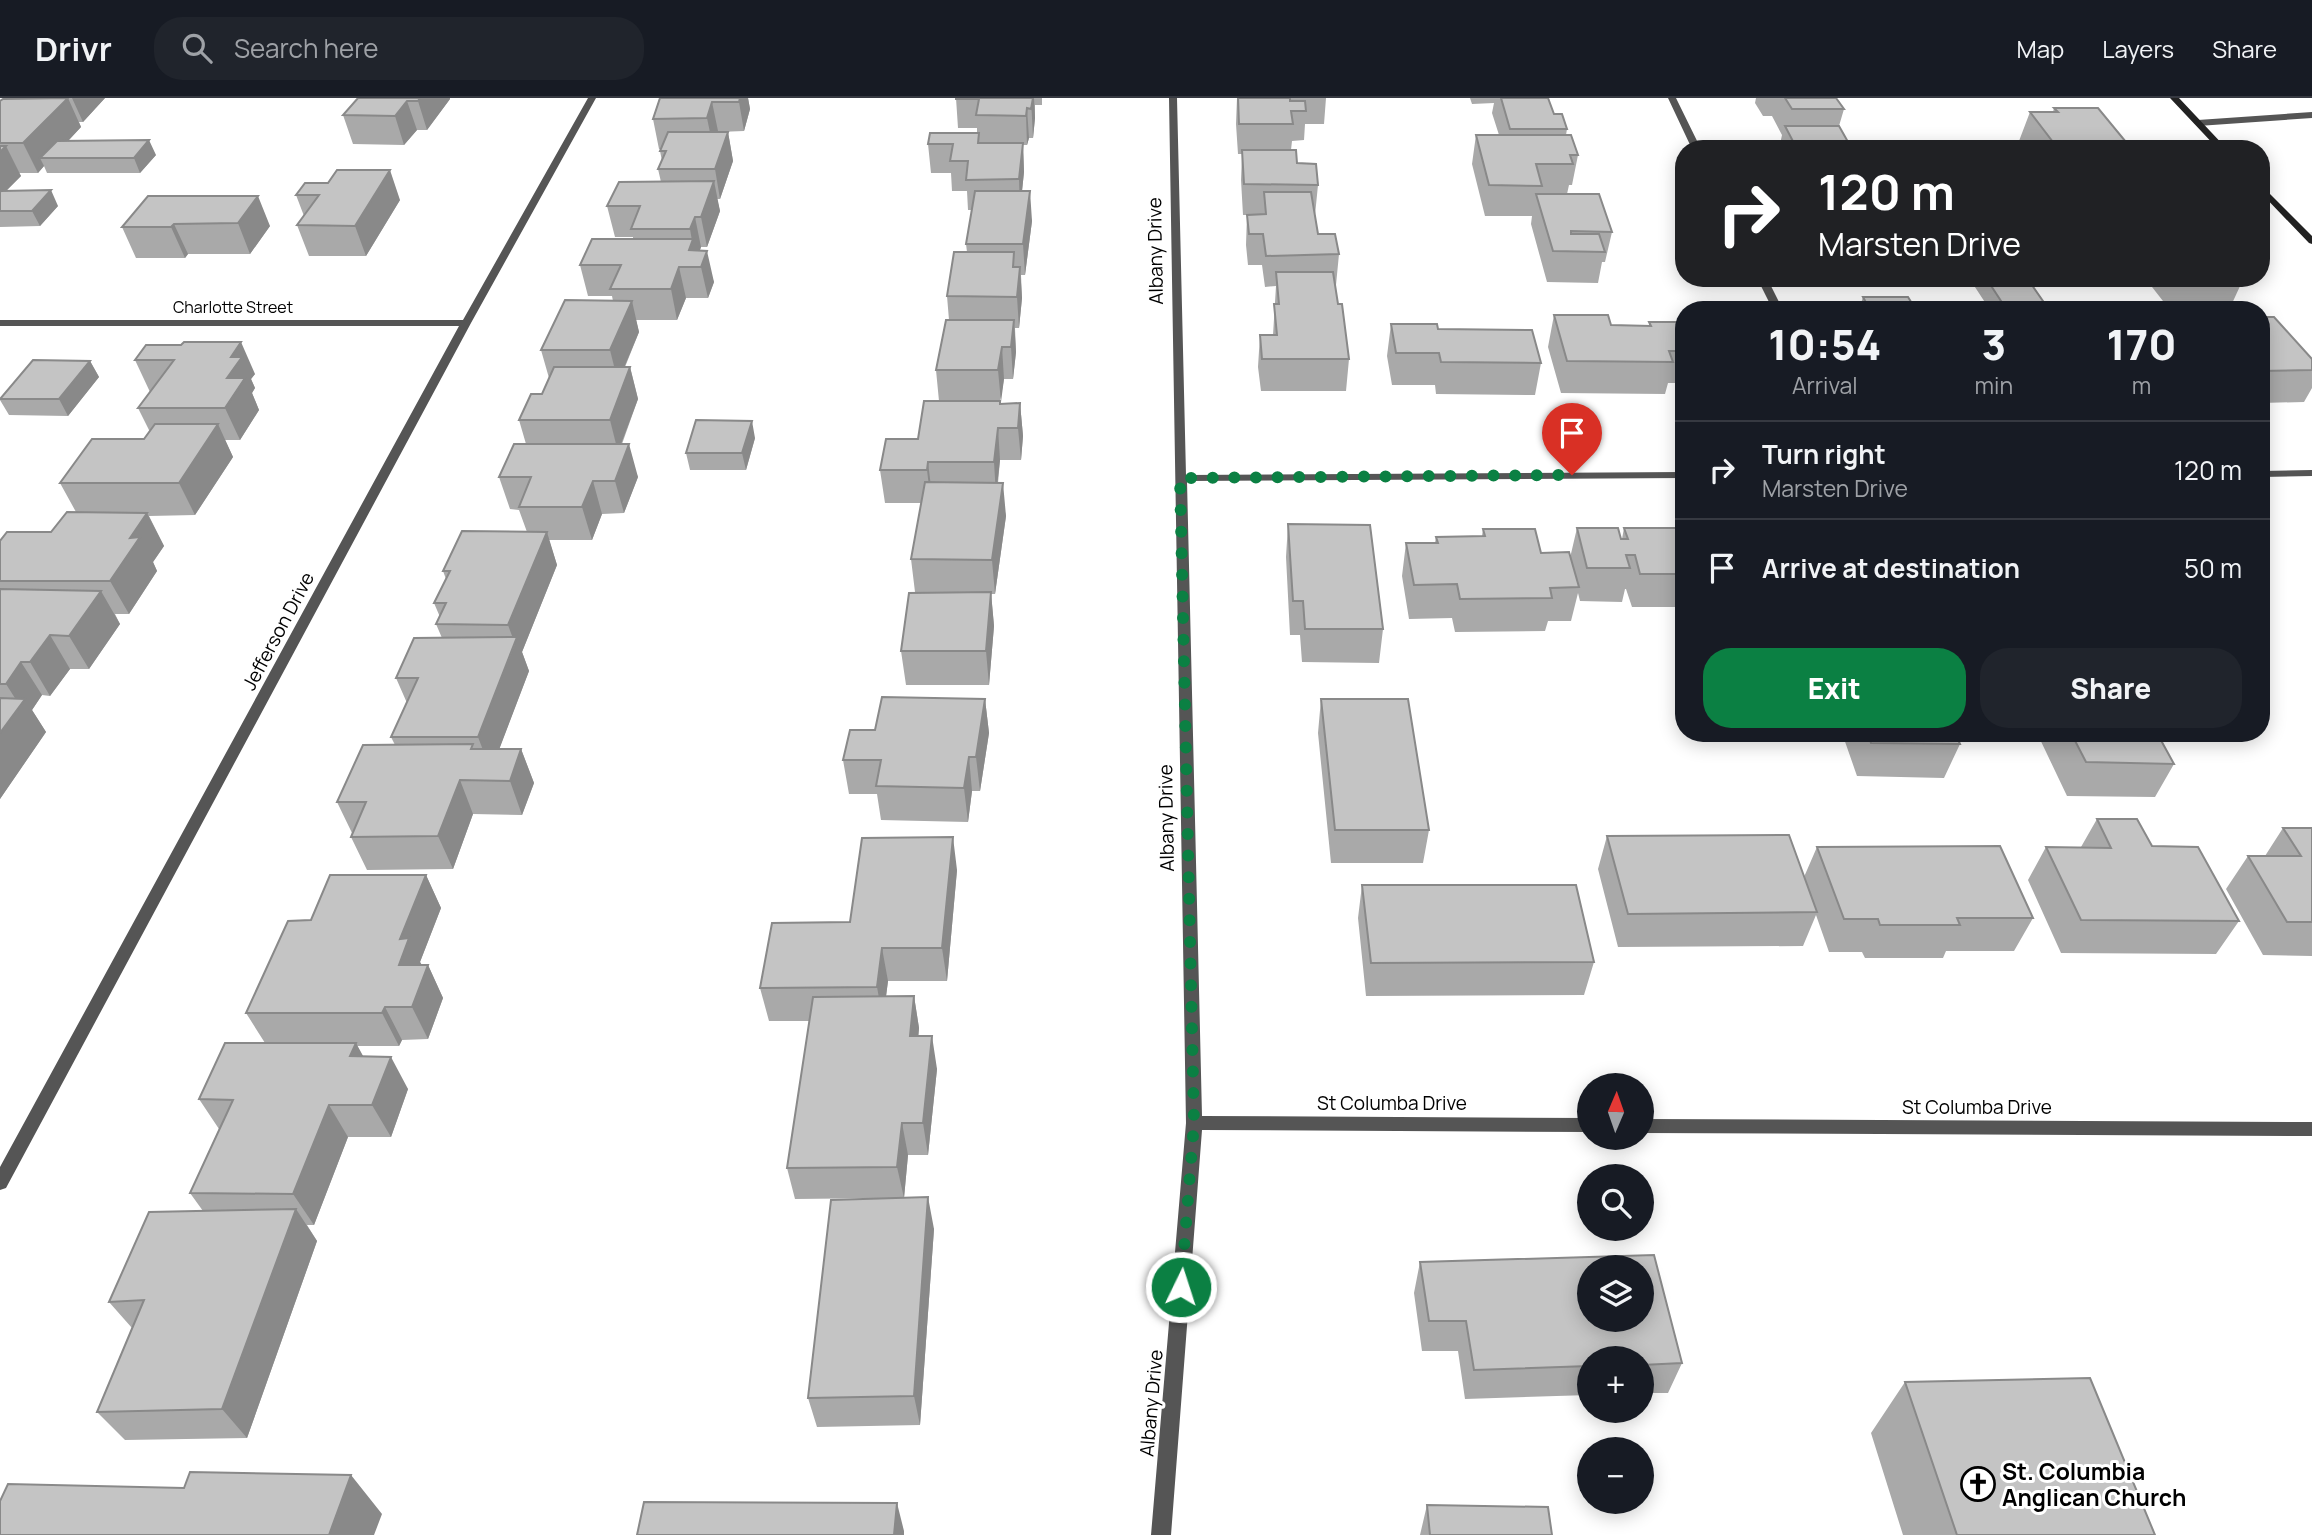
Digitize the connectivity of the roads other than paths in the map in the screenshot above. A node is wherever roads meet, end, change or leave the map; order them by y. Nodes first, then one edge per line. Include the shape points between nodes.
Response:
1 (592, 98) edge
2 (1173, 98) edge
3 (1672, 98) edge
4 (2174, 98) edge
5 (2312, 115) edge
6 (2198, 123) junction
7 (1693, 140) edge
8 (2214, 140) edge
9 (2270, 197) edge
10 (2312, 241) edge
11 (0, 323) edge
12 (466, 323) junction
13 (2270, 474) edge
14 (2312, 474) edge
15 (1675, 475) edge
16 (1180, 478) junction
17 (1194, 1123) junction
18 (1577, 1125) edge
19 (1654, 1126) edge
20 (2312, 1129) edge
21 (0, 1183) edge
22 (1160, 1535) edge

1 - 12 street, Jefferson Drive
2 - 16 street, Albany Drive
3 - 7 street
4 - 6 main road
5 - 6 street
6 - 8 main road
9 - 10 main road
11 - 12 street, Charlotte Street
12 - 21 street, Jefferson Drive
13 - 14 street
15 - 16 street
16 - 17 street, Albany Drive
17 - 18 street, St Columba Drive
17 - 22 street, Albany Drive
19 - 20 street, St Columba Drive

